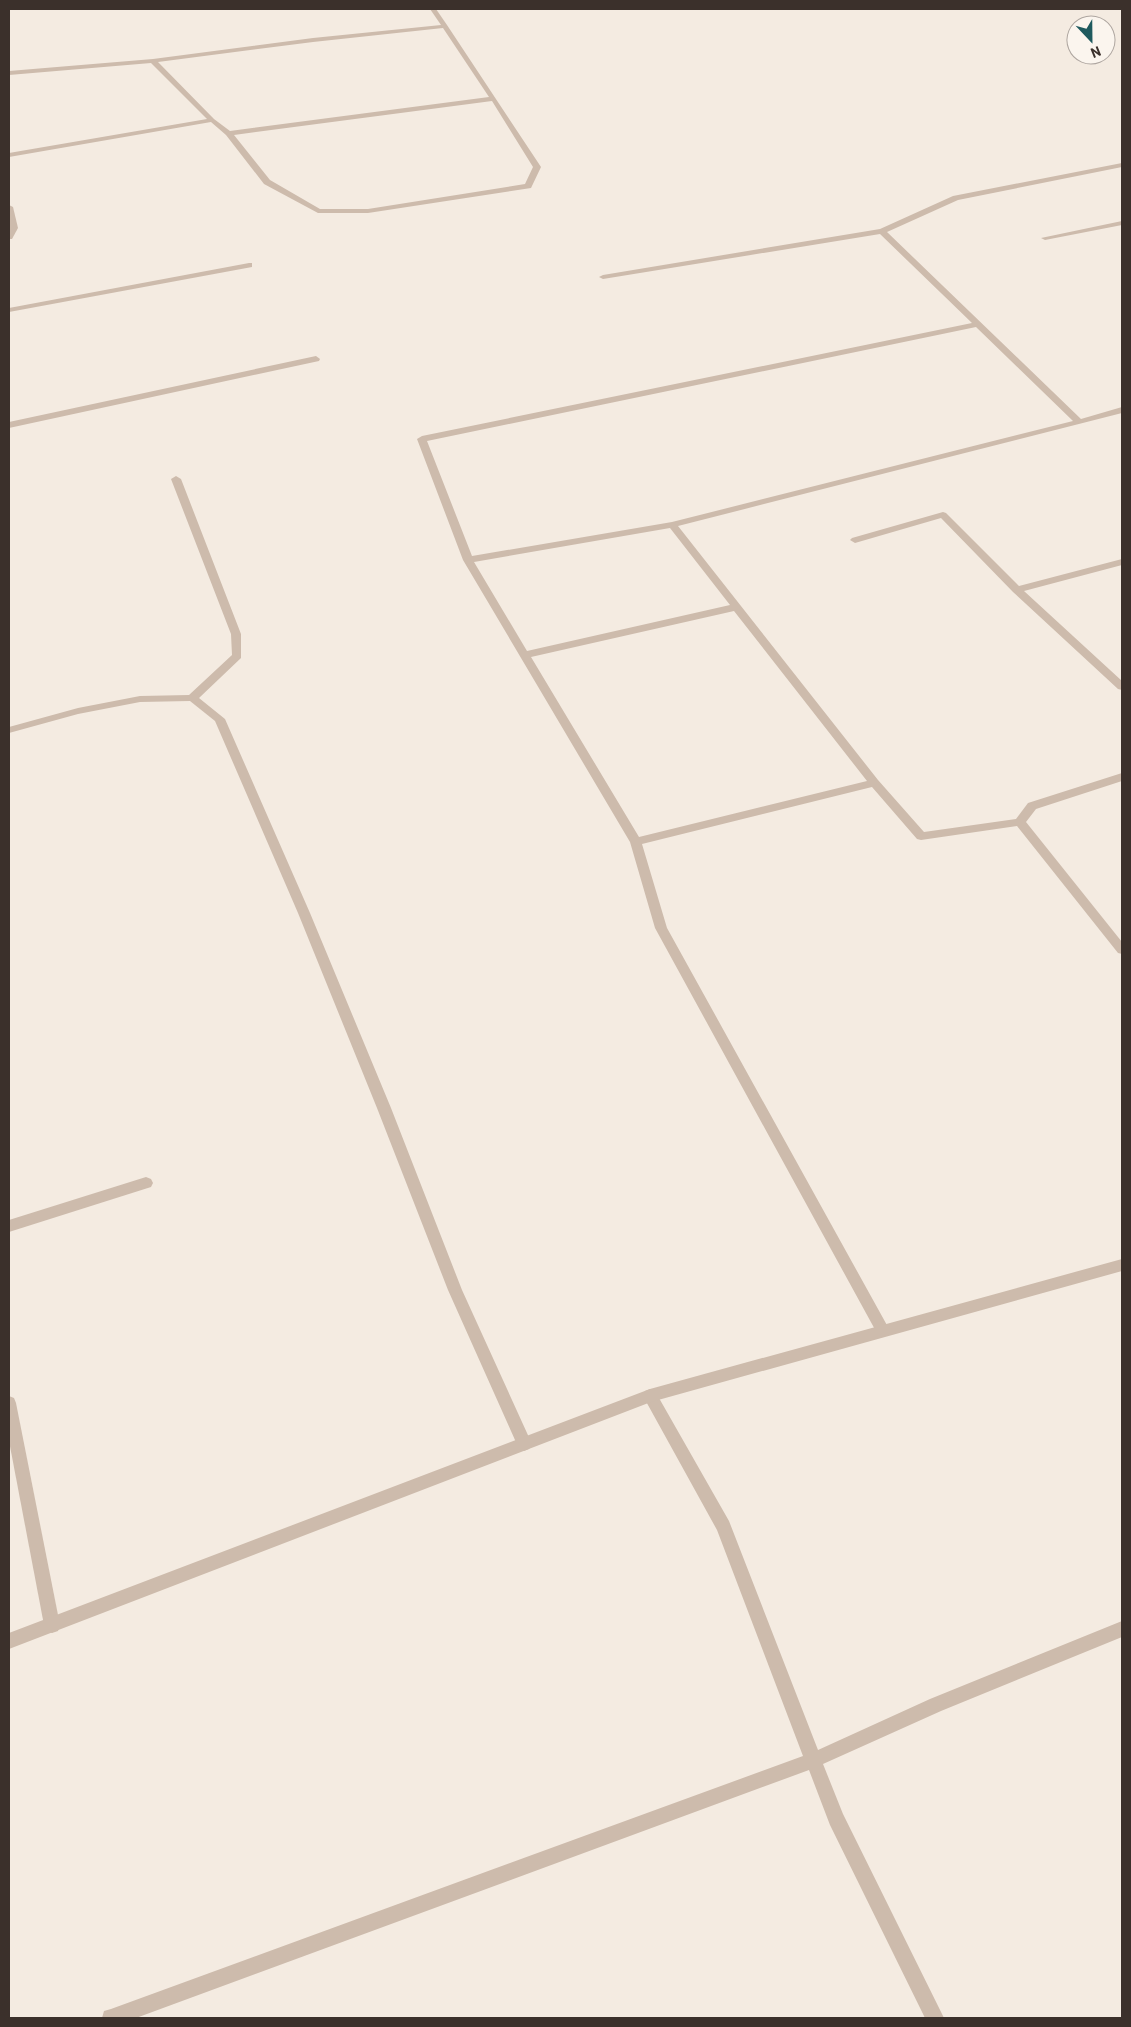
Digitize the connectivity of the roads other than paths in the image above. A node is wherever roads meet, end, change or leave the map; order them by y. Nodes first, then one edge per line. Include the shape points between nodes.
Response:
1 (432, 9) edge
2 (445, 26) junction
3 (153, 61) junction
4 (9, 73) edge
5 (494, 99) junction
6 (212, 120) junction
7 (229, 134) junction
8 (9, 155) edge
9 (1122, 165) edge
10 (9, 206) edge
11 (1122, 223) edge
12 (882, 231) junction
13 (9, 237) edge
14 (1045, 238) dead end
15 (250, 265) dead end
16 (603, 277) dead end
17 (9, 310) edge
18 (978, 324) junction
19 (316, 359) dead end
20 (1122, 410) edge
21 (1079, 422) junction
22 (9, 425) edge
23 (176, 479) dead end
24 (672, 525) junction
25 (855, 540) dead end
26 (468, 560) junction
27 (1122, 562) edge
28 (1017, 590) junction
29 (736, 607) junction
30 (524, 655) junction
31 (1122, 688) edge
32 (192, 698) junction
33 (9, 730) edge
34 (1122, 778) edge
35 (874, 782) junction
36 (1020, 822) junction
37 (636, 842) junction
38 (1122, 950) edge
39 (146, 1183) dead end
40 (9, 1226) edge
41 (1122, 1265) edge
42 (884, 1331) junction
43 (650, 1396) junction
44 (9, 1403) edge
45 (524, 1444) junction
46 (52, 1625) junction
47 (1122, 1629) edge
48 (9, 1642) edge
49 (814, 1760) junction
50 (111, 2018) edge
51 (936, 2018) edge

1 - 2 street
2 - 3 street
2 - 5 street
3 - 4 street
3 - 6 street
5 - 7 street
5 - 7 street via 537,166 528,186 368,211 318,211 267,182
6 - 7 street
6 - 8 street
9 - 12 street via 956,198
10 - 13 street via 14,228
11 - 14 street
12 - 16 street
12 - 18 street
15 - 17 street
18 - 21 street
18 - 26 street via 422,439
19 - 22 street
20 - 21 street
21 - 24 street
23 - 32 street via 236,634 237,656
24 - 26 street
24 - 29 street
25 - 28 street via 943,515
26 - 30 street
27 - 28 street
28 - 31 street
29 - 30 street
29 - 35 street
30 - 37 street
32 - 33 street via 140,699 78,711
32 - 45 street via 220,718 304,913 455,1290
34 - 36 street via 1032,806
35 - 36 street via 921,836
35 - 37 street
36 - 38 street
37 - 42 street via 661,928
39 - 40 street
41 - 42 street
42 - 43 street
43 - 45 street
43 - 49 street via 722,1526
44 - 46 street
45 - 46 street
46 - 48 street
47 - 49 street via 936,1705
49 - 50 street
49 - 51 street via 836,1819

